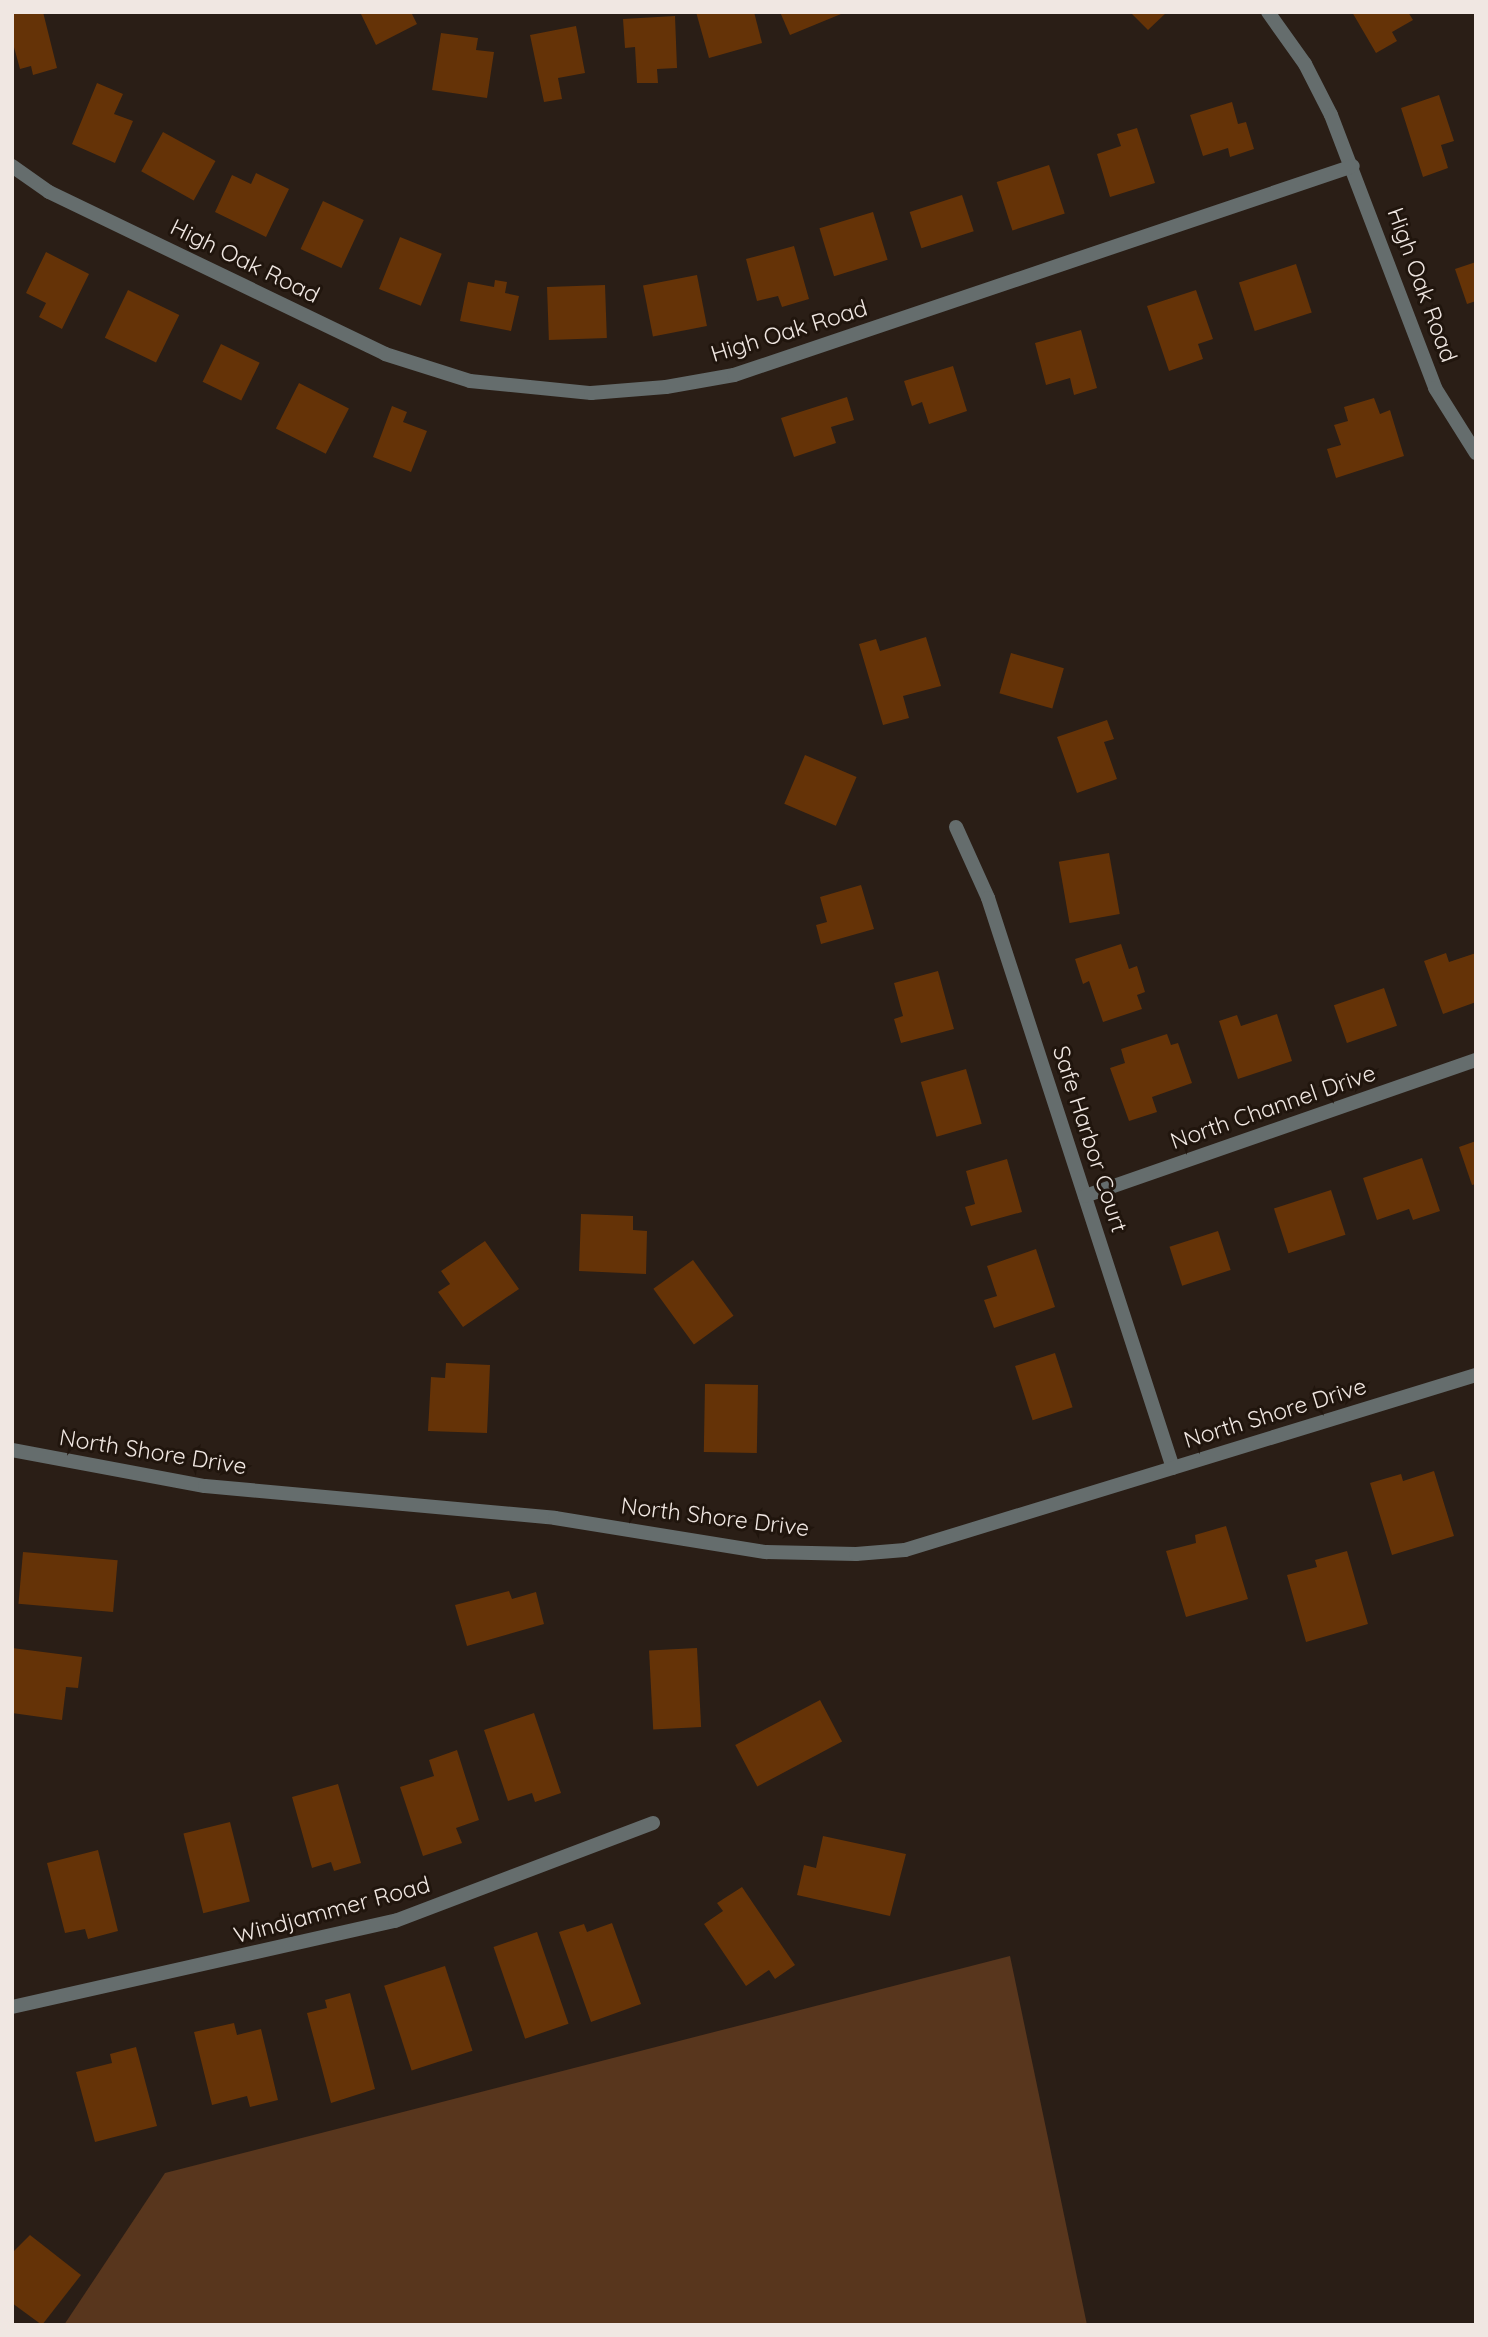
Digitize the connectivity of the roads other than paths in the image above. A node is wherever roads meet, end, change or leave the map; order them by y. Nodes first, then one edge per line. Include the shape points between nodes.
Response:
1 (1268, 12) edge
2 (12, 166) edge
3 (1353, 166) junction
4 (1476, 453) edge
5 (956, 827) dead end
6 (1476, 1060) edge
7 (1085, 1196) junction
8 (1476, 1375) edge
9 (12, 1450) edge
10 (1173, 1468) junction
11 (653, 1823) dead end
12 (12, 2007) edge

1 - 3 street, High Oak Road via 1305,64
2 - 3 street, High Oak Road via 50,192 385,354 470,381 590,393 734,375
3 - 4 street, High Oak Road via 1435,388
5 - 7 street, Safe Harbor Court via 988,898
6 - 7 street, North Channel Drive
7 - 10 street, Safe Harbor Court
8 - 10 street, North Shore Drive
9 - 10 street, North Shore Drive via 205,1486 555,1518 766,1552 856,1554 905,1550
11 - 12 street, Windjammer Road via 396,1921

